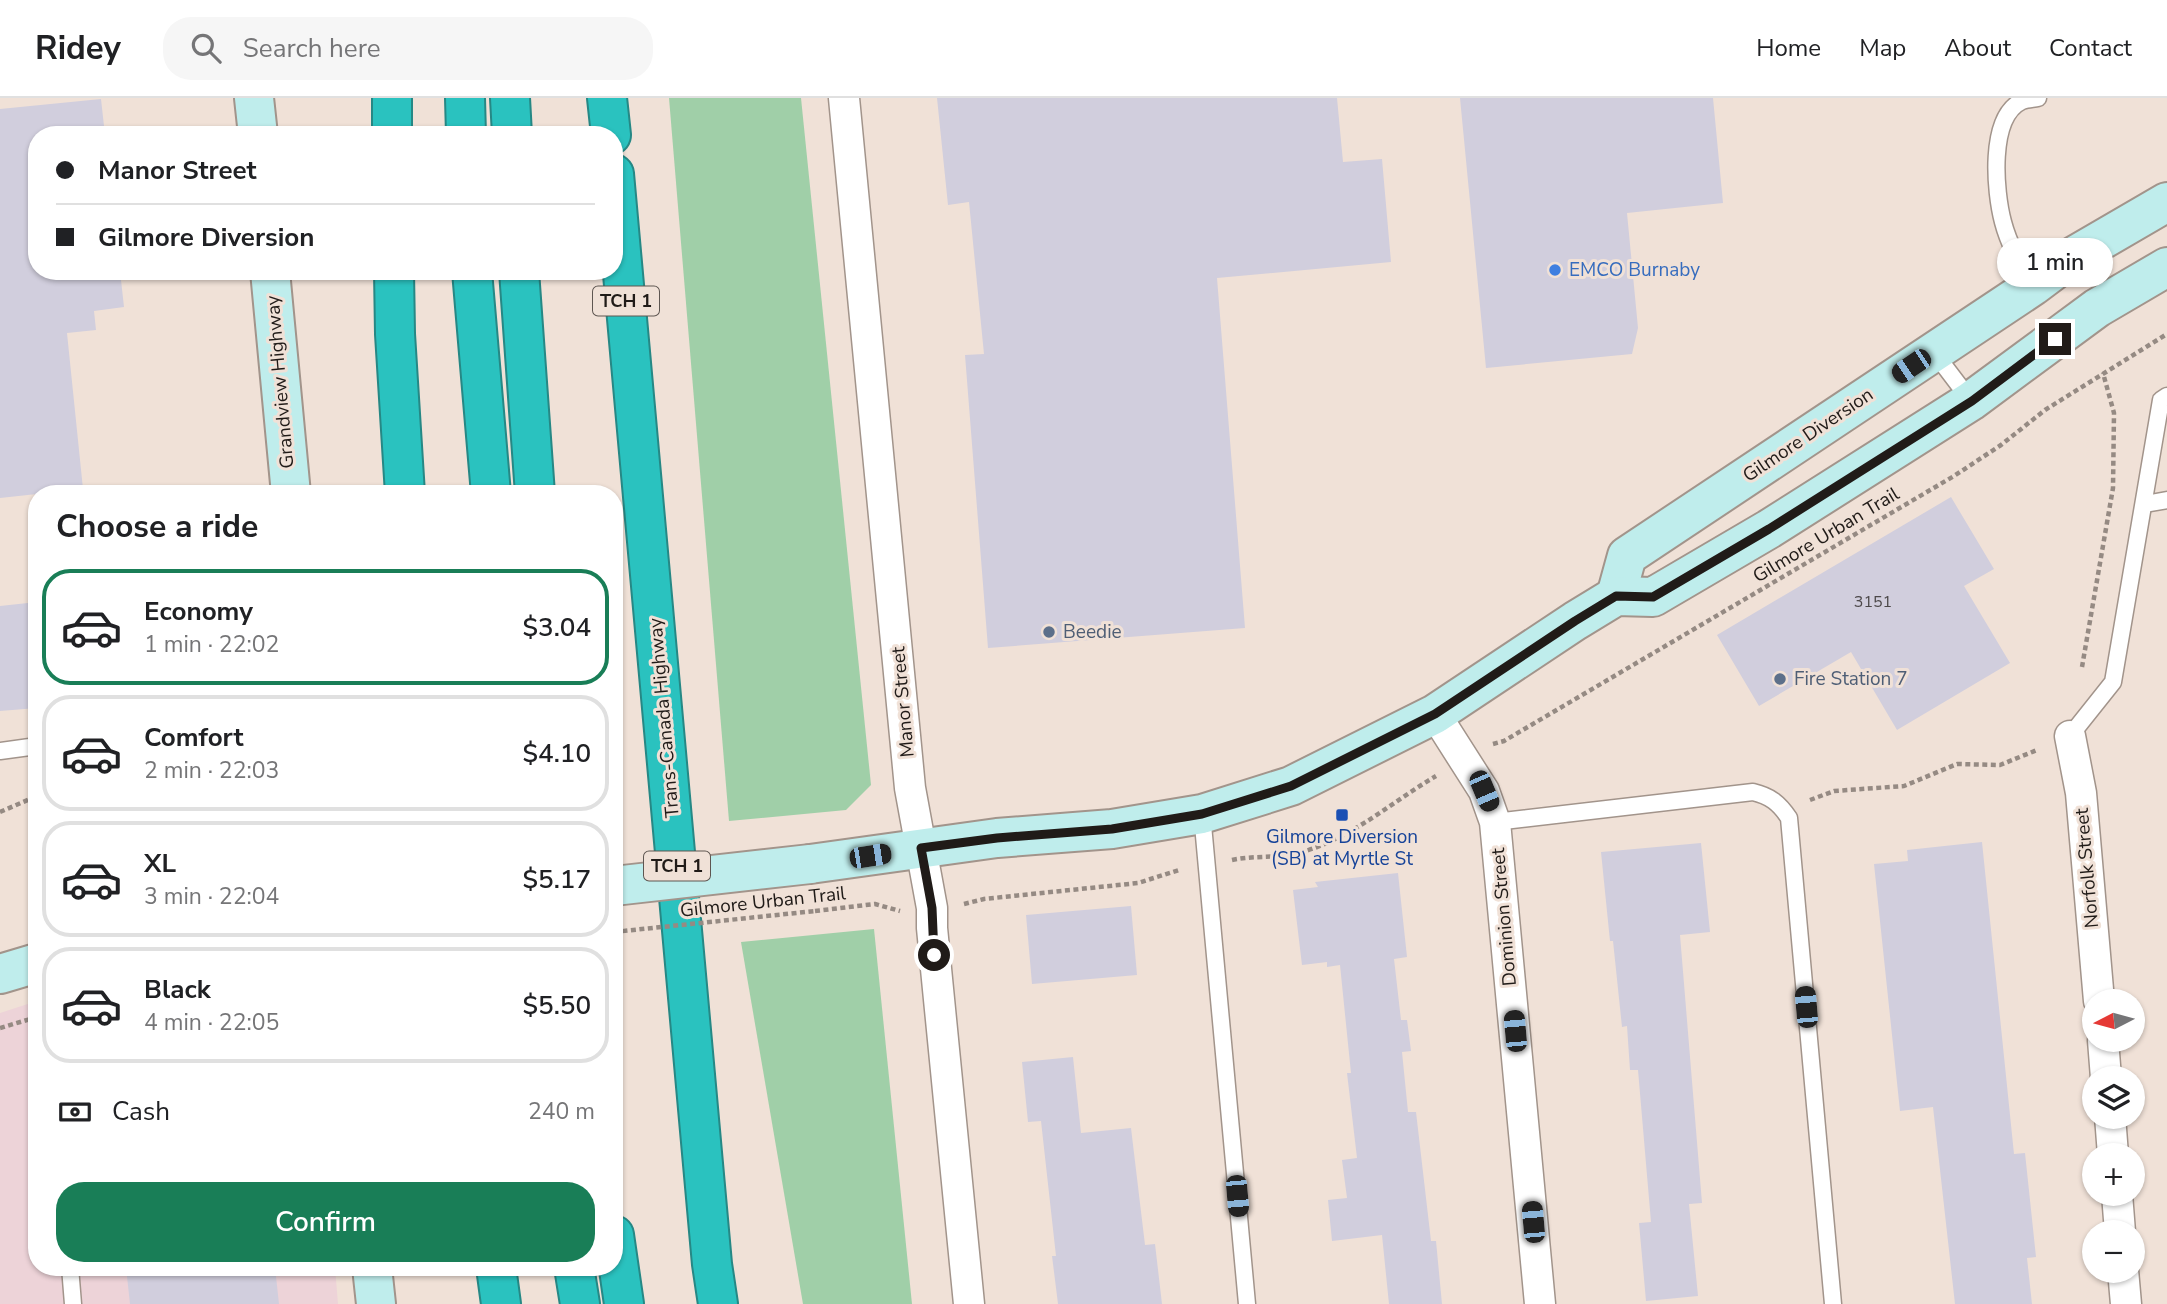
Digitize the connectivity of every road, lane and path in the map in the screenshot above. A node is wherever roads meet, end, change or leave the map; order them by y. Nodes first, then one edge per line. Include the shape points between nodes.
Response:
1 (254, 98) edge
2 (392, 98) edge
3 (464, 98) edge
4 (510, 98) edge
5 (607, 98) edge
6 (844, 98) edge
7 (2038, 98) edge
8 (257, 126) edge
9 (392, 126) edge
10 (466, 126) edge
11 (512, 126) edge
12 (610, 126) edge
13 (2167, 202) edge
14 (2167, 267) edge
15 (623, 274) edge
16 (271, 280) edge
17 (394, 280) edge
18 (473, 280) edge
19 (520, 280) edge
20 (2033, 286) junction
21 (2167, 334) edge
22 (1933, 351) junction
23 (2103, 373) junction
24 (2167, 396) edge
25 (1972, 401) junction
26 (2160, 444) edge
27 (290, 485) edge
28 (404, 485) edge
29 (490, 485) edge
30 (534, 485) edge
31 (2167, 500) edge
32 (2145, 504) junction
33 (1616, 596) junction
34 (2082, 667) dead end
35 (1435, 714) junction
36 (2070, 736) junction
37 (1490, 745) dead end
38 (28, 747) edge
39 (0, 751) edge
40 (28, 800) edge
41 (1783, 810) junction
42 (0, 812) edge
43 (1202, 814) junction
44 (1495, 822) junction
45 (921, 848) junction
46 (623, 885) edge
47 (1001, 897) dead end
48 (958, 906) dead end
49 (905, 911) dead end
50 (623, 931) edge
51 (28, 966) edge
52 (0, 974) edge
53 (2098, 989) edge
54 (28, 1020) edge
55 (0, 1028) edge
56 (71, 1276) edge
57 (373, 1276) edge
58 (476, 1276) edge
59 (497, 1276) edge
60 (575, 1276) edge
61 (620, 1276) edge
62 (2124, 1283) edge
63 (74, 1304) edge
64 (376, 1304) edge
65 (478, 1304) edge
66 (501, 1304) edge
67 (580, 1304) edge
68 (624, 1304) edge
69 (719, 1304) edge
70 (969, 1304) edge
71 (1247, 1304) edge
72 (1540, 1304) edge
73 (1833, 1304) edge
74 (2126, 1304) edge

1 - 8 main road
2 - 9 highway
3 - 10 highway
4 - 11 highway
5 - 12 highway
6 - 45 street, Manor Street via 910,788
7 - 20 lane via 2021,102 2006,117 1997,149 2003,223
13 - 20 main road, Gilmore Diversion via 2069,259
14 - 25 main road via 2097,308
15 - 69 highway, Trans-Canada Highway / TCH 1
16 - 27 main road, Grandview Highway
17 - 28 highway
18 - 29 highway
19 - 30 highway
20 - 22 main road, Gilmore Diversion
21 - 23 path, Gilmore Urban Trail
22 - 25 lane
22 - 33 main road, Gilmore Diversion via 1627,556
23 - 34 path via 2114,412 2113,488
23 - 37 path, Gilmore Urban Trail via 1954,476 1504,741
24 - 26 lane via 2161,400
25 - 33 main road via 1653,597
26 - 32 lane
31 - 32 lane
32 - 36 lane via 2113,682
33 - 35 main road
35 - 43 main road via 1291,786
35 - 44 street, Dominion Street via 1484,791
36 - 41 path via 2004,764 1957,764 1904,786 1834,791
36 - 53 street, Norfolk Street via 2081,793
38 - 39 lane
40 - 42 path
41 - 44 lane via 1774,800 1753,792
41 - 73 lane via 1788,818
43 - 45 main road via 1112,829
43 - 71 lane
44 - 72 street, Dominion Street
45 - 46 main road, bridge
45 - 70 street, Manor Street via 932,908
47 - 48 path
49 - 50 path, Gilmore Urban Trail, bridge via 875,904
51 - 52 main road
54 - 55 path
56 - 63 lane
57 - 64 main road
58 - 65 highway
59 - 66 highway
60 - 67 highway
61 - 68 highway
62 - 74 street

